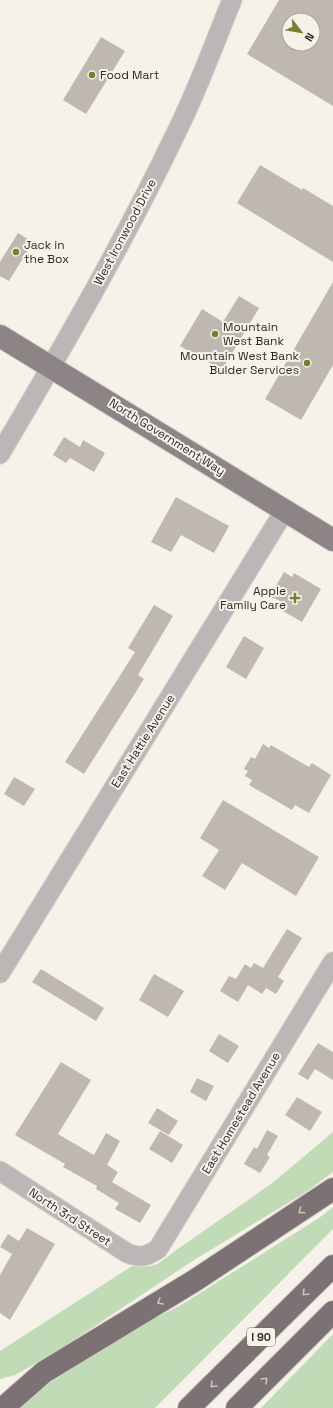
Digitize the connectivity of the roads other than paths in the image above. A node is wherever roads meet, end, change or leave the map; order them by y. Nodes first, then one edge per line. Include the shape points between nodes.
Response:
1 (232, 0) edge
2 (0, 336) edge
3 (52, 366) junction
4 (0, 454) edge
5 (285, 510) junction
6 (333, 540) edge
7 (333, 962) edge
8 (0, 973) edge
9 (0, 1171) edge
10 (333, 1189) edge
11 (142, 1257) joint
12 (333, 1266) edge
13 (333, 1312) edge
14 (44, 1372) junction
15 (0, 1388) edge
16 (3, 1408) edge
17 (189, 1408) edge
18 (237, 1408) edge

1 - 3 street, West Ironwood Drive via 178,130
2 - 3 main road, North Government Way
3 - 4 street, West Ironwood Drive
3 - 5 main road, North Government Way
5 - 6 main road, North Government Way
5 - 8 street, East Hattie Avenue
7 - 11 street, East Homestead Avenue via 158,1250
9 - 11 street, North 3rd Street via 127,1253
10 -> 14 highway via 194,1281
12 -> 17 highway, I 90
18 -> 13 highway, I 90
14 - 15 highway
14 - 16 highway

